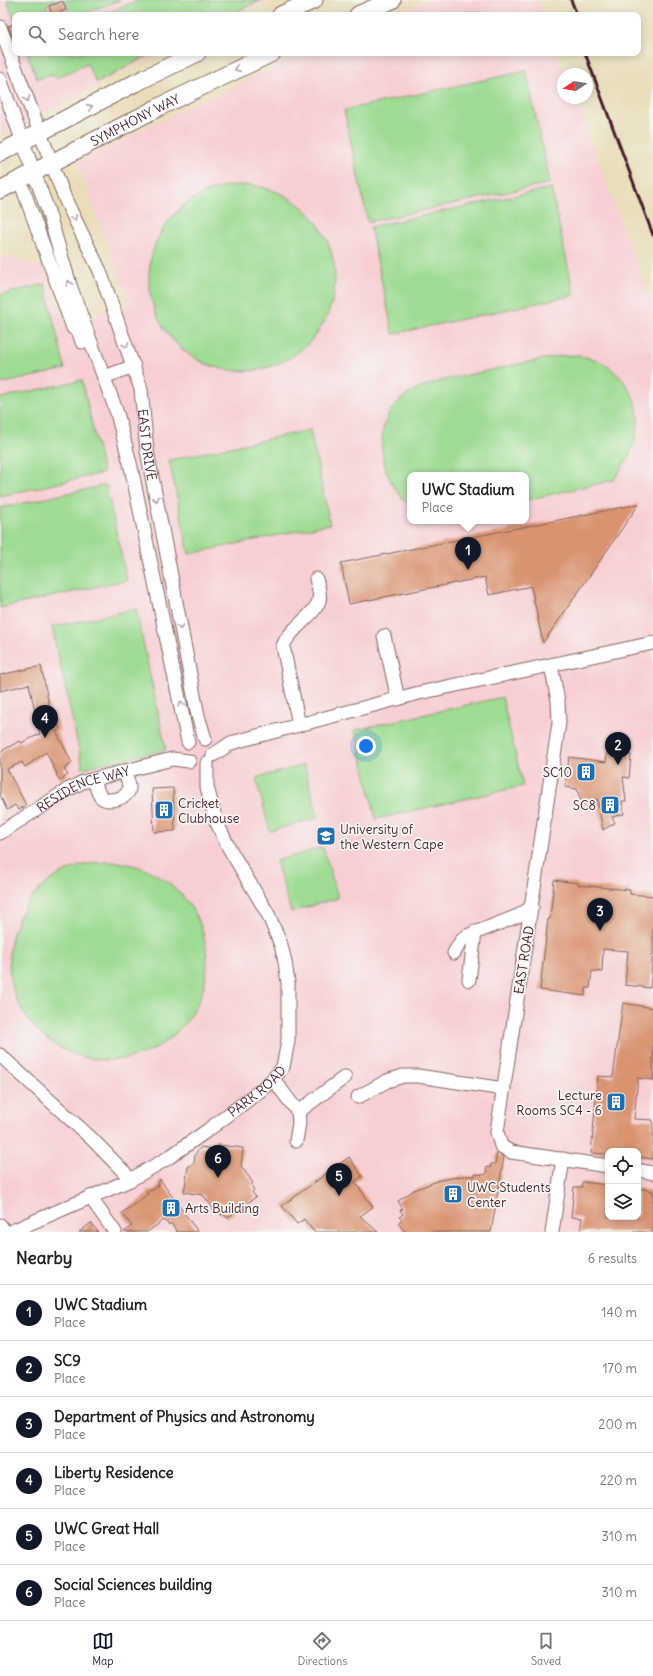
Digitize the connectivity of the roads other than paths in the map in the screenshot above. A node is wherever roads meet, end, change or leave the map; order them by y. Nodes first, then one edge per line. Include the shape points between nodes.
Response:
1 (314, 0) edge
2 (392, 0) edge
3 (288, 12) edge
4 (365, 12) edge
5 (0, 27) edge
6 (191, 56) edge
7 (266, 56) edge
8 (0, 79) edge
9 (39, 133) junction
10 (22, 142) junction
11 (0, 153) edge
12 (51, 162) junction
13 (34, 172) junction
14 (22, 189) dead end
15 (0, 190) edge
16 (134, 366) junction
17 (104, 377) junction
18 (316, 579) dead end
19 (149, 591) dead end
20 (384, 636) dead end
21 (653, 643) edge
22 (550, 665) junction
23 (398, 699) junction
24 (299, 725) junction
25 (207, 740) junction
26 (231, 743) junction
27 (187, 745) junction
28 (172, 759) junction
29 (201, 761) junction
30 (124, 771) junction
31 (94, 779) junction
32 (0, 833) edge
33 (532, 907) junction
34 (479, 931) junction
35 (454, 953) dead end
36 (478, 956) dead end
37 (469, 980) dead end
38 (0, 1055) edge
39 (345, 1077) dead end
40 (273, 1078) junction
41 (504, 1089) junction
42 (358, 1097) dead end
43 (298, 1112) junction
44 (296, 1141) dead end
45 (563, 1159) junction
46 (605, 1166) edge
47 (641, 1171) edge
48 (125, 1173) dead end
49 (653, 1173) edge
50 (90, 1197) junction
51 (0, 1225) edge
52 (5, 1232) edge
53 (10, 1232) edge
54 (115, 1232) edge
55 (552, 1232) edge

1 - 3 main road
2 - 4 main road
5 -> 9 street, EAST DRIVE
9 -> 6 main road
7 -> 12 main road, SYMPHONY WAY
8 - 10 street, EAST DRIVE
9 - 10 main road
9 - 12 street, EAST DRIVE
10 - 11 main road
10 - 13 street, EAST DRIVE
12 - 13 main road, SYMPHONY WAY
12 -> 16 street, EAST DRIVE via 66,201 100,272
13 - 15 main road, SYMPHONY WAY
17 -> 13 street, EAST DRIVE via 70,288
14 - 19 street via 73,328 76,327 114,426
16 - 17 street
16 -> 25 street, EAST DRIVE via 141,389 144,434 198,716
27 -> 17 street, EAST DRIVE via 131,467
18 - 24 street via 318,603 288,636 283,646
20 - 23 street
21 - 22 street
22 - 23 street
22 - 33 street, EAST ROAD via 558,701 559,723
23 - 24 street
24 - 26 street
25 - 26 street
25 - 27 street via 196,738
25 - 29 street via 212,746
26 - 29 street
27 - 28 street, RESIDENCE WAY
27 - 29 street via 186,755
28 - 29 street, RESIDENCE WAY
28 - 30 street, RESIDENCE WAY
29 - 40 street, PARK ROAD via 216,821 268,914 285,962 288,983 288,1041 282,1066
30 - 31 street, RESIDENCE WAY
30 - 31 street via 129,788 121,797 103,798
31 - 32 street, RESIDENCE WAY via 69,789
33 - 34 street via 520,915
33 - 41 street, EAST ROAD
34 - 35 street via 463,938
34 - 36 street
34 - 37 street
38 - 48 street via 92,1139
39 - 43 street
40 - 43 street
40 - 50 street, PARK ROAD via 261,1090 168,1158 130,1180
41 - 42 street via 403,1076 387,1081
41 - 45 street, EAST ROAD via 497,1132 501,1146 511,1152
43 - 44 street
45 - 46 street, EAST ROAD
45 - 55 street
47 - 49 street
50 - 53 street, PARK ROAD
50 - 54 street
51 - 52 street

